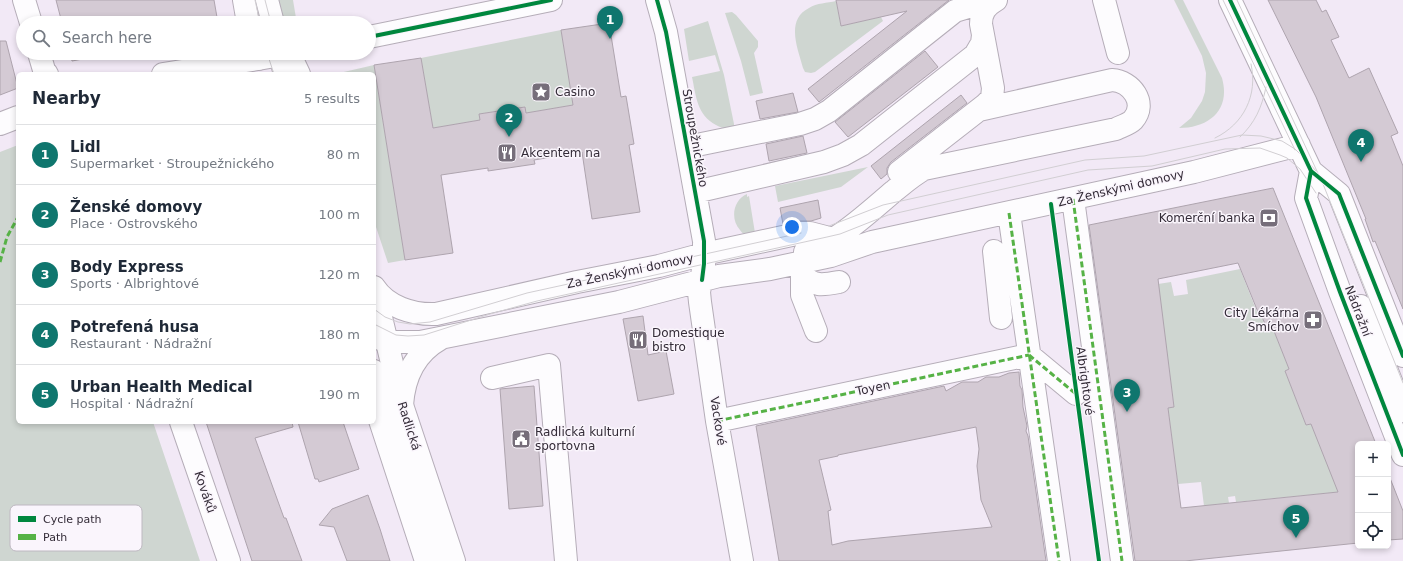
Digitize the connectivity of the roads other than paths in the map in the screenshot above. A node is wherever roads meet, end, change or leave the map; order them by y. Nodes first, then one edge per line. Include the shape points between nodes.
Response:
1 (24, 0) edge
2 (244, 0) edge
3 (267, 0) edge
4 (551, 0) edge
5 (658, 0) edge
6 (991, 0) edge
7 (996, 0) edge
8 (1104, 0) edge
9 (1230, 0) edge
10 (29, 16) edge
11 (247, 16) edge
12 (271, 16) edge
13 (376, 35) edge
14 (983, 35) junction
15 (1118, 53) dead end
16 (41, 60) edge
17 (270, 60) edge
18 (288, 60) edge
19 (260, 62) edge
20 (46, 72) edge
21 (179, 72) edge
22 (297, 72) edge
23 (978, 110) junction
24 (16, 118) edge
25 (0, 124) edge
26 (1299, 145) junction
27 (687, 147) junction
28 (1310, 175) junction
29 (695, 192) junction
30 (1073, 199) junction
31 (1009, 213) junction
32 (801, 233) junction
33 (832, 239) junction
34 (872, 242) junction
35 (994, 251) dead end
36 (704, 254) junction
37 (801, 268) junction
38 (729, 274) junction
39 (702, 280) junction
40 (839, 282) dead end
41 (376, 290) edge
42 (376, 309) edge
43 (436, 314) junction
44 (1001, 318) dead end
45 (816, 331) dead end
46 (440, 339) junction
47 (380, 352) edge
48 (1029, 355) junction
49 (1403, 356) edge
50 (492, 378) dead end
51 (376, 394) edge
52 (1076, 394) dead end
53 (402, 405) junction
54 (376, 408) edge
55 (1403, 411) edge
56 (717, 420) junction
57 (182, 424) edge
58 (1403, 455) edge
59 (229, 561) edge
60 (426, 561) edge
61 (438, 561) edge
62 (448, 561) edge
63 (454, 561) edge
64 (566, 561) edge
65 (742, 561) edge
66 (1059, 561) edge
67 (1122, 561) edge

1 - 10 street
2 - 11 street
3 - 12 street
4 - 13 street
5 - 27 street, Stroupežnického
6 - 27 street via 954,11 829,111 815,119
7 - 14 street via 989,4 981,16
8 - 15 street
9 - 26 street, Nádražní
14 - 23 street via 993,92 989,102
14 - 29 street via 982,43 975,55 861,144 843,155 824,162
16 - 20 street
17 - 19 street
18 - 22 street
19 - 21 street
23 - 32 street via 836,222
23 - 33 street via 1112,80 1120,80 1132,89 1136,94 1138,107 1132,121 1116,129 924,169
24 - 25 street
26 - 28 street, Nádražní
26 - 30 street, Za Ženskými domovy
27 - 29 street, Stroupežnického
28 - 49 street, Nádražní via 1339,194
28 - 55 street
28 - 58 street, Nádražní via 1306,198
29 - 36 street, Stroupežnického
30 - 31 street, Za Ženskými domovy
30 - 67 street, Albrightové
31 - 34 street, Za Ženskými domovy
31 - 48 street
32 - 33 street, Za Ženskými domovy
32 - 36 street, Za Ženskými domovy via 762,237
33 - 34 street, Za Ženskými domovy via 855,243
33 - 38 street via 806,252 761,262
34 - 37 street, Za Ženskými domovy
35 - 44 street
36 - 39 street, Stroupežnického
36 - 43 street, Za Ženskými domovy
37 - 38 street, Za Ženskými domovy
37 - 40 street via 812,283
37 - 45 street via 802,295
38 - 39 street, Za Ženskými domovy
39 - 46 street, Za Ženskými domovy via 619,302
39 - 56 street, Vackové via 700,302
41 - 43 street via 383,298 400,308 420,314
42 - 47 street, Radlická
43 - 47 street via 405,327
46 - 47 street, Za Ženskými domovy via 411,343
46 - 53 street via 427,347 416,360 406,380
47 - 51 street
47 - 53 street, Radlická
47 - 61 street
47 - 62 street
48 - 52 street
48 - 56 street, Toyen
48 - 66 street
50 - 64 street via 549,365
53 - 63 street, Radlická
54 - 60 street
56 - 65 street, Vackové
57 - 59 street, Kováků

